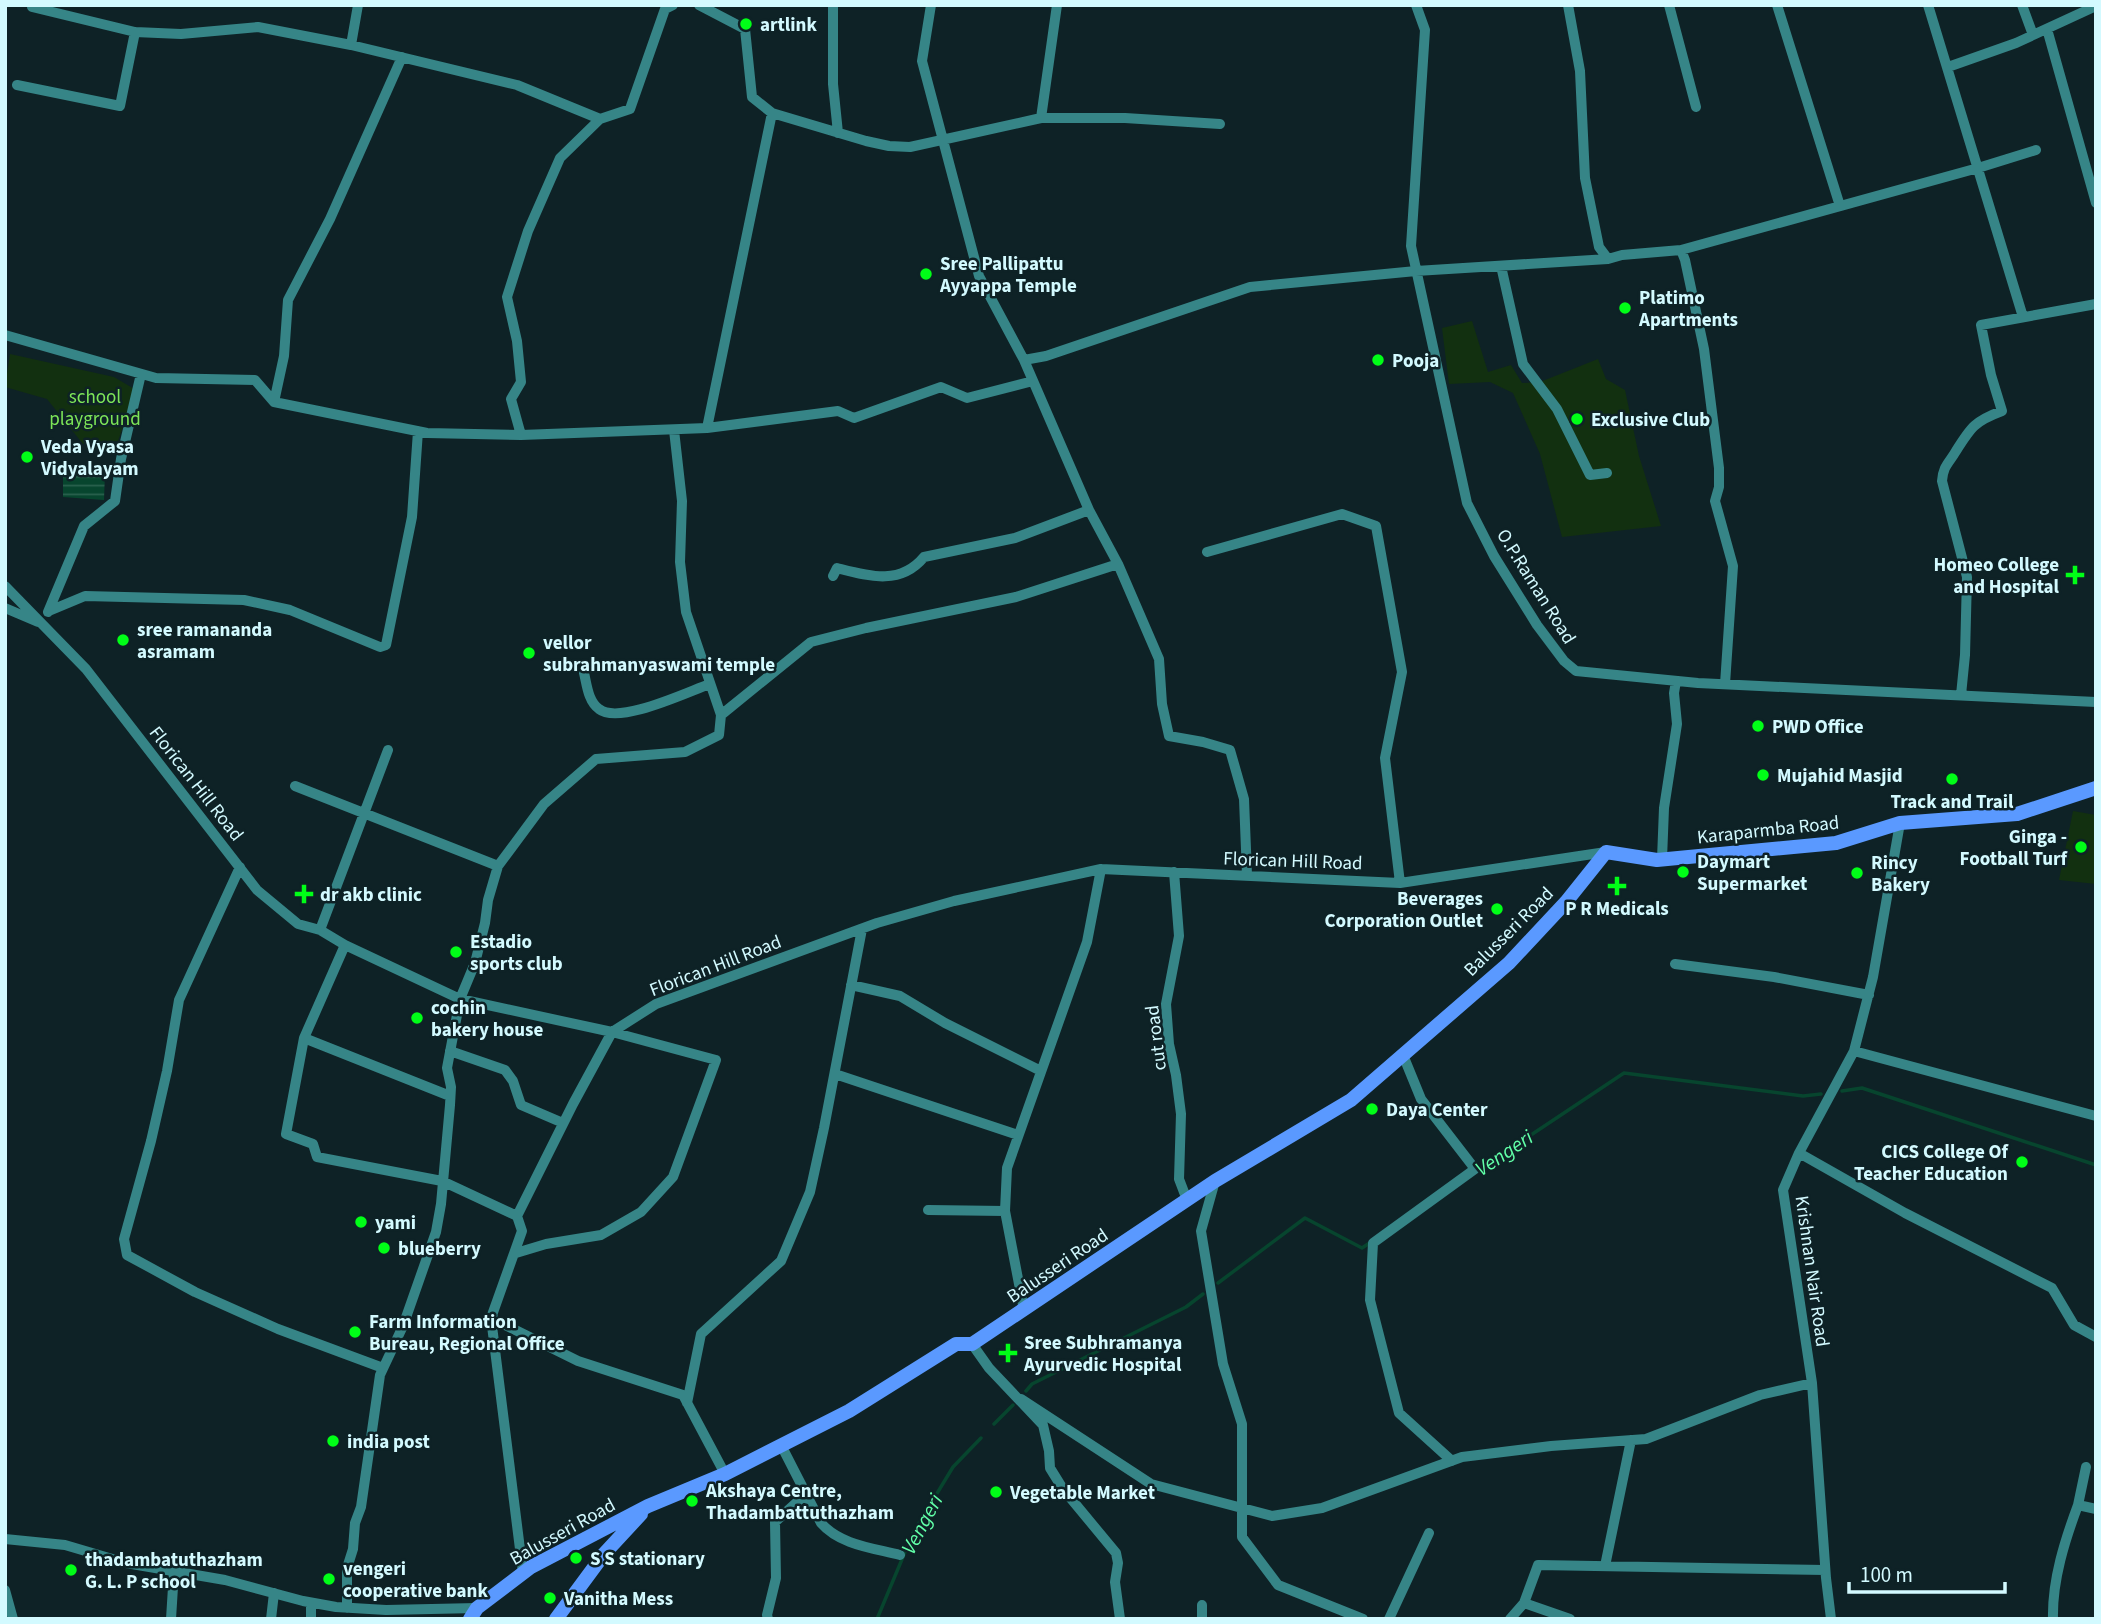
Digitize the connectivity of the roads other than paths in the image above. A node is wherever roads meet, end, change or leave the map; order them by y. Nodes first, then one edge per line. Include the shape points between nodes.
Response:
1 (358, 5) edge
2 (673, 5) edge
3 (699, 5) edge
4 (833, 5) edge
5 (931, 5) edge
6 (1057, 5) edge
7 (1568, 5) edge
8 (1669, 5) edge
9 (1777, 5) edge
10 (1928, 5) edge
11 (2022, 5) edge
12 (1416, 6) edge
13 (2096, 6) edge
14 (33, 7) dead end
15 (2047, 29) junction
16 (135, 32) junction
17 (2033, 35) junction
18 (351, 45) junction
19 (402, 57) junction
20 (1948, 67) junction
21 (17, 85) dead end
22 (1696, 107) dead end
23 (772, 113) junction
24 (1041, 118) junction
25 (600, 119) junction
26 (1220, 124) dead end
27 (838, 132) junction
28 (943, 138) junction
29 (2036, 150) dead end
30 (1978, 168) junction
31 (2096, 204) edge
32 (1840, 206) junction
33 (1681, 250) junction
34 (1608, 259) junction
35 (1501, 266) junction
36 (1416, 271) junction
37 (2096, 304) edge
38 (2023, 317) junction
39 (5, 335) edge
40 (1024, 360) junction
41 (141, 374) junction
42 (1033, 381) junction
43 (274, 402) junction
44 (707, 428) junction
45 (674, 430) junction
46 (418, 431) junction
47 (522, 435) junction
48 (1607, 473) dead end
49 (1089, 510) junction
50 (1207, 552) dead end
51 (1118, 565) junction
52 (833, 576) dead end
53 (5, 586) edge
54 (5, 608) edge
55 (49, 611) junction
56 (43, 624) junction
57 (584, 673) dead end
58 (1675, 681) junction
59 (710, 684) junction
60 (1725, 684) junction
61 (1961, 695) junction
62 (2096, 702) edge
63 (720, 715) junction
64 (388, 750) dead end
65 (295, 786) dead end
66 (2096, 789) edge
67 (364, 814) junction
68 (1900, 823) junction
69 (1606, 852) junction
70 (1662, 859) junction
71 (498, 866) junction
72 (240, 867) junction
73 (1101, 869) junction
74 (1174, 872) junction
75 (1247, 875) junction
76 (1400, 883) junction
77 (862, 929) junction
78 (320, 930) junction
79 (345, 944) junction
80 (1675, 964) dead end
81 (851, 985) junction
82 (1869, 995) junction
83 (460, 999) junction
84 (612, 1032) junction
85 (304, 1038) junction
86 (450, 1051) junction
87 (1854, 1052) junction
88 (1403, 1055) junction
89 (1041, 1071) junction
90 (835, 1074) junction
91 (450, 1096) junction
92 (2096, 1116) edge
93 (563, 1123) junction
94 (1018, 1135) junction
95 (1799, 1153) junction
96 (442, 1181) junction
97 (1216, 1181) junction
98 (1187, 1200) junction
99 (928, 1210) dead end
100 (1005, 1211) junction
101 (517, 1216) junction
102 (516, 1253) junction
103 (1024, 1310) junction
104 (491, 1318) junction
105 (2096, 1337) edge
106 (972, 1344) junction
107 (383, 1368) junction
108 (1812, 1383) junction
109 (1021, 1399) junction
110 (687, 1403) junction
111 (1631, 1440) junction
112 (781, 1445) junction
113 (1452, 1461) junction
114 (2086, 1467) dead end
115 (725, 1474) junction
116 (806, 1494) junction
117 (2078, 1505) junction
118 (648, 1506) junction
119 (1244, 1509) junction
120 (2096, 1509) edge
121 (1429, 1533) dead end
122 (5, 1539) edge
123 (900, 1556) dead end
124 (1605, 1566) junction
125 (1825, 1570) junction
126 (174, 1571) junction
127 (523, 1573) junction
128 (5, 1590) edge
129 (274, 1593) junction
130 (311, 1603) junction
131 (1524, 1603) junction
132 (1202, 1605) dead end
133 (348, 1608) junction
134 (386, 1614) edge
135 (474, 1614) edge
136 (13, 1619) edge
137 (171, 1619) edge
138 (271, 1619) edge
139 (311, 1619) edge
140 (556, 1619) edge
141 (768, 1619) edge
142 (1120, 1619) edge
143 (1202, 1619) edge
144 (1363, 1619) edge
145 (1389, 1619) edge
146 (1510, 1619) edge
147 (1570, 1619) edge
148 (1831, 1619) edge
149 (2053, 1619) edge

1 - 18 street
2 - 25 street via 665,9 630,109
3 - 23 street via 745,29 752,97
4 - 27 street
5 - 28 street via 922,61
6 - 24 street
7 - 34 street via 1580,71 1585,177 1599,247
8 - 22 street
9 - 32 street
10 - 20 street
11 - 17 street
12 - 36 street, O.P.Raman Road via 1426,30 1411,246
13 - 15 street
14 - 16 street
15 - 17 street
15 - 31 street
16 - 18 street via 181,34 258,27
16 - 21 street via 120,106
17 - 20 street
18 - 19 street
19 - 25 street via 517,85
19 - 43 street via 330,219 288,300 284,356
20 - 30 street
23 - 27 street
23 - 44 street
24 - 26 street
24 - 28 street
25 - 47 street via 560,158 528,231 508,297 522,382 511,399
27 - 28 street via 889,146 910,147
28 - 40 street via 979,276
29 - 30 street
30 - 32 street
30 - 38 street
32 - 33 street
33 - 34 street
33 - 60 street via 1704,349 1719,468 1715,501 1732,566
34 - 35 street
35 - 36 street
35 - 48 street via 1523,364 1557,409 1590,475
36 - 40 street via 1250,287
36 - 58 street, O.P.Raman Road via 1468,503 1536,625 1576,671
37 - 38 street
38 - 61 street via 1981,325 2002,411 1967,431 1943,466 1942,481 1967,577
39 - 41 street
40 - 42 street
41 - 43 street via 255,380
41 - 55 street via 115,501 84,526
42 - 44 street via 967,398 941,387 855,418 838,411
42 - 49 street
43 - 46 street
44 - 45 street
45 - 47 street
45 - 59 street via 686,612
46 - 47 street
46 - 55 street via 412,517 390,637 380,648 290,610 244,600 85,596
49 - 51 street
49 - 52 street via 1016,538 924,557 914,569 879,578 837,568
50 - 76 street via 1342,514 1376,526 1402,672 1385,758
51 - 63 street via 1016,597 811,642
51 - 75 street via 1159,659 1170,736 1230,750 1244,799
53 - 56 street, Florican Hill Road
54 - 56 street
55 - 56 street
56 - 72 street, Florican Hill Road via 86,669
57 - 59 street via 591,699 614,714
58 - 60 street, O.P.Raman Road
58 - 70 street via 1678,724 1664,808
59 - 63 street
60 - 61 street, O.P.Raman Road
61 - 62 street, O.P.Raman Road
63 - 71 street via 719,735 685,752 596,759 544,804
64 - 67 street
65 - 67 street
66 - 68 main road, Karaparmba Road via 2017,814
67 - 71 street
67 - 78 street
68 - 70 main road, Karaparmba Road via 1836,843
68 - 82 street, Krishnan Nair Road
69 - 70 main road, Karaparmba Road
69 - 76 street, Florican Hill Road
69 - 88 main road, Balusseri Road via 1509,962
71 - 83 street via 475,963
72 - 78 street, Florican Hill Road via 257,890 298,924
72 - 107 street via 178,1000 167,1071 124,1239 127,1255 195,1293
73 - 74 street, Florican Hill Road
73 - 77 street, Florican Hill Road via 954,901
73 - 89 street via 1087,942
74 - 75 street, Florican Hill Road
74 - 98 street, cut road via 1179,936 1166,1004 1181,1114 1179,1179
75 - 76 street, Florican Hill Road
77 - 81 street
77 - 84 street, Florican Hill Road via 656,1004
78 - 79 street, Florican Hill Road
79 - 83 street, Florican Hill Road
79 - 85 street
80 - 82 street via 1774,976
81 - 89 street via 900,996
81 - 90 street
82 - 87 street, Krishnan Nair Road
83 - 84 street, Florican Hill Road
83 - 86 street
84 - 93 street
84 - 102 street via 716,1060 673,1177 641,1212 601,1236
85 - 91 street
85 - 96 street via 286,1134 313,1144 317,1157
86 - 91 street
86 - 93 street via 505,1070 521,1105
87 - 92 street
87 - 95 street, Krishnan Nair Road
88 - 97 main road, Balusseri Road via 1351,1100
88 - 113 street via 1421,1099 1475,1169 1373,1243 1370,1300 1399,1413
89 - 94 street
90 - 94 street
90 - 110 street via 810,1192 781,1261 701,1334
91 - 96 street
93 - 101 street
94 - 100 street via 1007,1168
95 - 105 street via 2052,1288 2074,1325
95 - 108 street, Krishnan Nair Road via 1783,1190
96 - 101 street
96 - 107 street via 436,1232
97 - 98 main road, Balusseri Road
97 - 119 street via 1201,1231 1223,1364 1242,1424
98 - 103 main road, Balusseri Road
99 - 100 street
100 - 103 street
101 - 102 street via 522,1231
102 - 104 street
103 - 106 main road, Balusseri Road
104 - 110 street via 578,1361 683,1395
104 - 127 street
106 - 109 street
106 - 112 main road, Balusseri Road via 956,1344 849,1411
107 - 133 street via 354,1549 346,1568
108 - 111 street via 1760,1395 1647,1439
108 - 125 street, Krishnan Nair Road
109 - 119 street via 1151,1484
109 - 142 street via 1043,1425 1050,1468 1116,1553
110 - 115 street
111 - 113 street
111 - 124 street
112 - 115 main road, Balusseri Road
112 - 116 street
113 - 119 street via 1322,1508 1272,1516
114 - 117 street
115 - 118 main road, Balusseri Road
116 - 123 street via 829,1533
116 - 141 street via 775,1521 776,1578
117 - 120 street
117 - 149 street via 2053,1598
118 - 127 main road, Balusseri Road
118 - 140 main road via 604,1554
119 - 144 street via 1242,1536 1278,1585
121 - 145 street
122 - 126 street via 65,1545
124 - 125 street
124 - 131 street via 1538,1564
125 - 148 street, Krishnan Nair Road
126 - 129 street
126 - 137 street
127 - 135 main road, Balusseri Road
128 - 136 street
129 - 130 street
129 - 138 street
130 - 133 street
130 - 139 street
131 - 146 street
131 - 147 street
132 - 143 street
133 - 134 street via 370,1607
134 - 135 street

